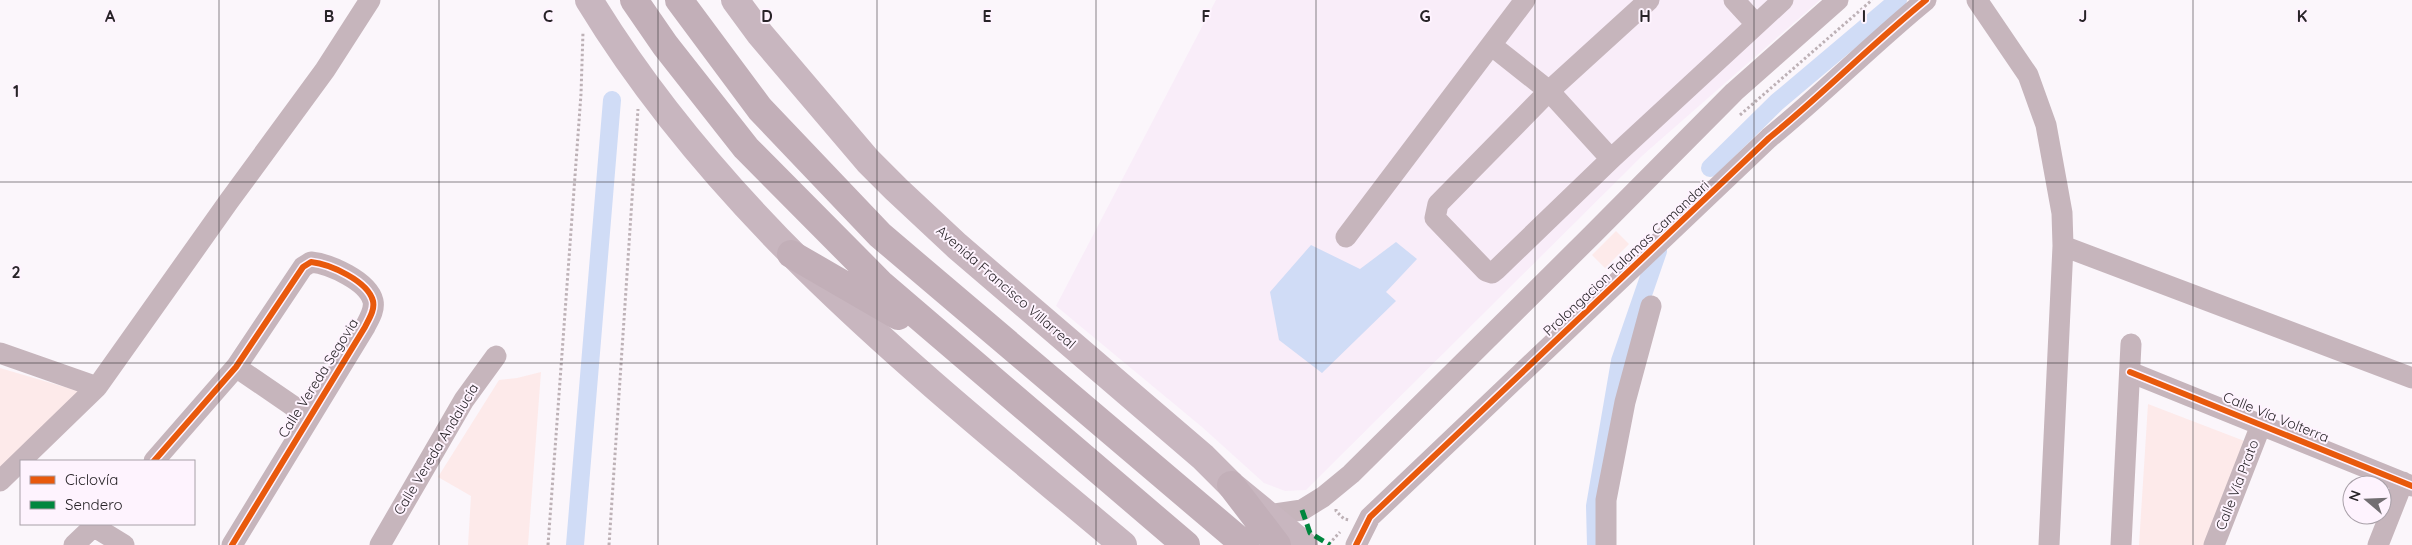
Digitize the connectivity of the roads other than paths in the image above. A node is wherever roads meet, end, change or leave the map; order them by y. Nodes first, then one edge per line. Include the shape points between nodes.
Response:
1 (370, 0) edge
2 (634, 0) edge
3 (679, 0) edge
4 (735, 0) edge
5 (1525, 0) edge
6 (1649, 0) edge
7 (1734, 0) edge
8 (1783, 0) edge
9 (1838, 0) edge
10 (1926, 0) edge
11 (1977, 0) edge
12 (591, 2) edge
13 (1756, 24) junction
14 (1491, 45) junction
15 (1549, 91) junction
16 (1611, 159) junction
17 (1346, 237) dead end
18 (2063, 246) junction
19 (790, 254) junction
20 (1651, 306) dead end
21 (2131, 344) dead end
22 (0, 353) edge
23 (496, 356) dead end
24 (975, 363) junction
25 (236, 367) junction
26 (2130, 372) junction
27 (2412, 378) edge
28 (98, 387) junction
29 (309, 417) junction
30 (2261, 425) junction
31 (22, 460) edge
32 (155, 460) edge
33 (20, 462) edge
34 (0, 481) edge
35 (2407, 484) edge
36 (1231, 486) junction
37 (1268, 515) junction
38 (94, 525) edge
39 (74, 545) edge
40 (124, 545) edge
41 (232, 545) edge
42 (380, 545) edge
43 (1123, 545) edge
44 (1186, 545) edge
45 (1245, 545) edge
46 (1277, 545) edge
47 (1304, 545) edge
48 (1356, 545) edge
49 (1606, 545) edge
50 (2049, 545) edge
51 (2121, 545) edge
52 (2214, 545) edge
53 (2378, 545) edge

1 - 28 street via 325,70
2 - 24 highway via 746,148 882,285
3 - 45 highway via 760,109 880,235
4 - 36 main road, Avenida Francisco Villarreal via 766,41 891,184 957,246 1203,457
5 - 14 street
6 - 15 street
7 - 13 street
8 - 13 street
9 - 37 street via 1734,92 1351,474 1302,510
10 - 48 street, Prolongacion Talamas Camandari via 1769,138 1370,517
11 - 18 street via 2028,75 2046,125 2062,213
12 - 19 main road via 658,103 740,201
13 - 16 street
14 - 15 street
14 - 17 street
15 - 16 street
15 - 16 street via 1438,204 1435,218 1470,256 1492,273
18 - 27 street
18 - 50 street
19 - 24 highway
19 - 43 main road via 876,335
20 - 49 street via 1624,402 1606,500
21 - 26 street
22 - 28 street
23 - 42 street, Calle Vereda Andalucía via 464,400
24 - 44 highway
25 - 29 street, Calle Vereda Segovia
25 - 29 street, Calle Vereda Segovia via 303,267 311,262 330,266 365,286 373,302 372,313
25 - 32 street, Calle Vereda Segovia
26 - 30 street, Calle Vía Volterra
26 - 51 street
28 - 31 street
29 - 41 street, Calle Vereda Segovia
30 - 35 street, Calle Vía Volterra
30 - 52 street, Calle Vía Prato
33 - 34 street
35 - 53 street
36 - 37 main road, Avenida Francisco Villarreal
36 - 46 highway
37 - 47 main road, Avenida Francisco Villarreal
38 - 39 street
38 - 40 street

